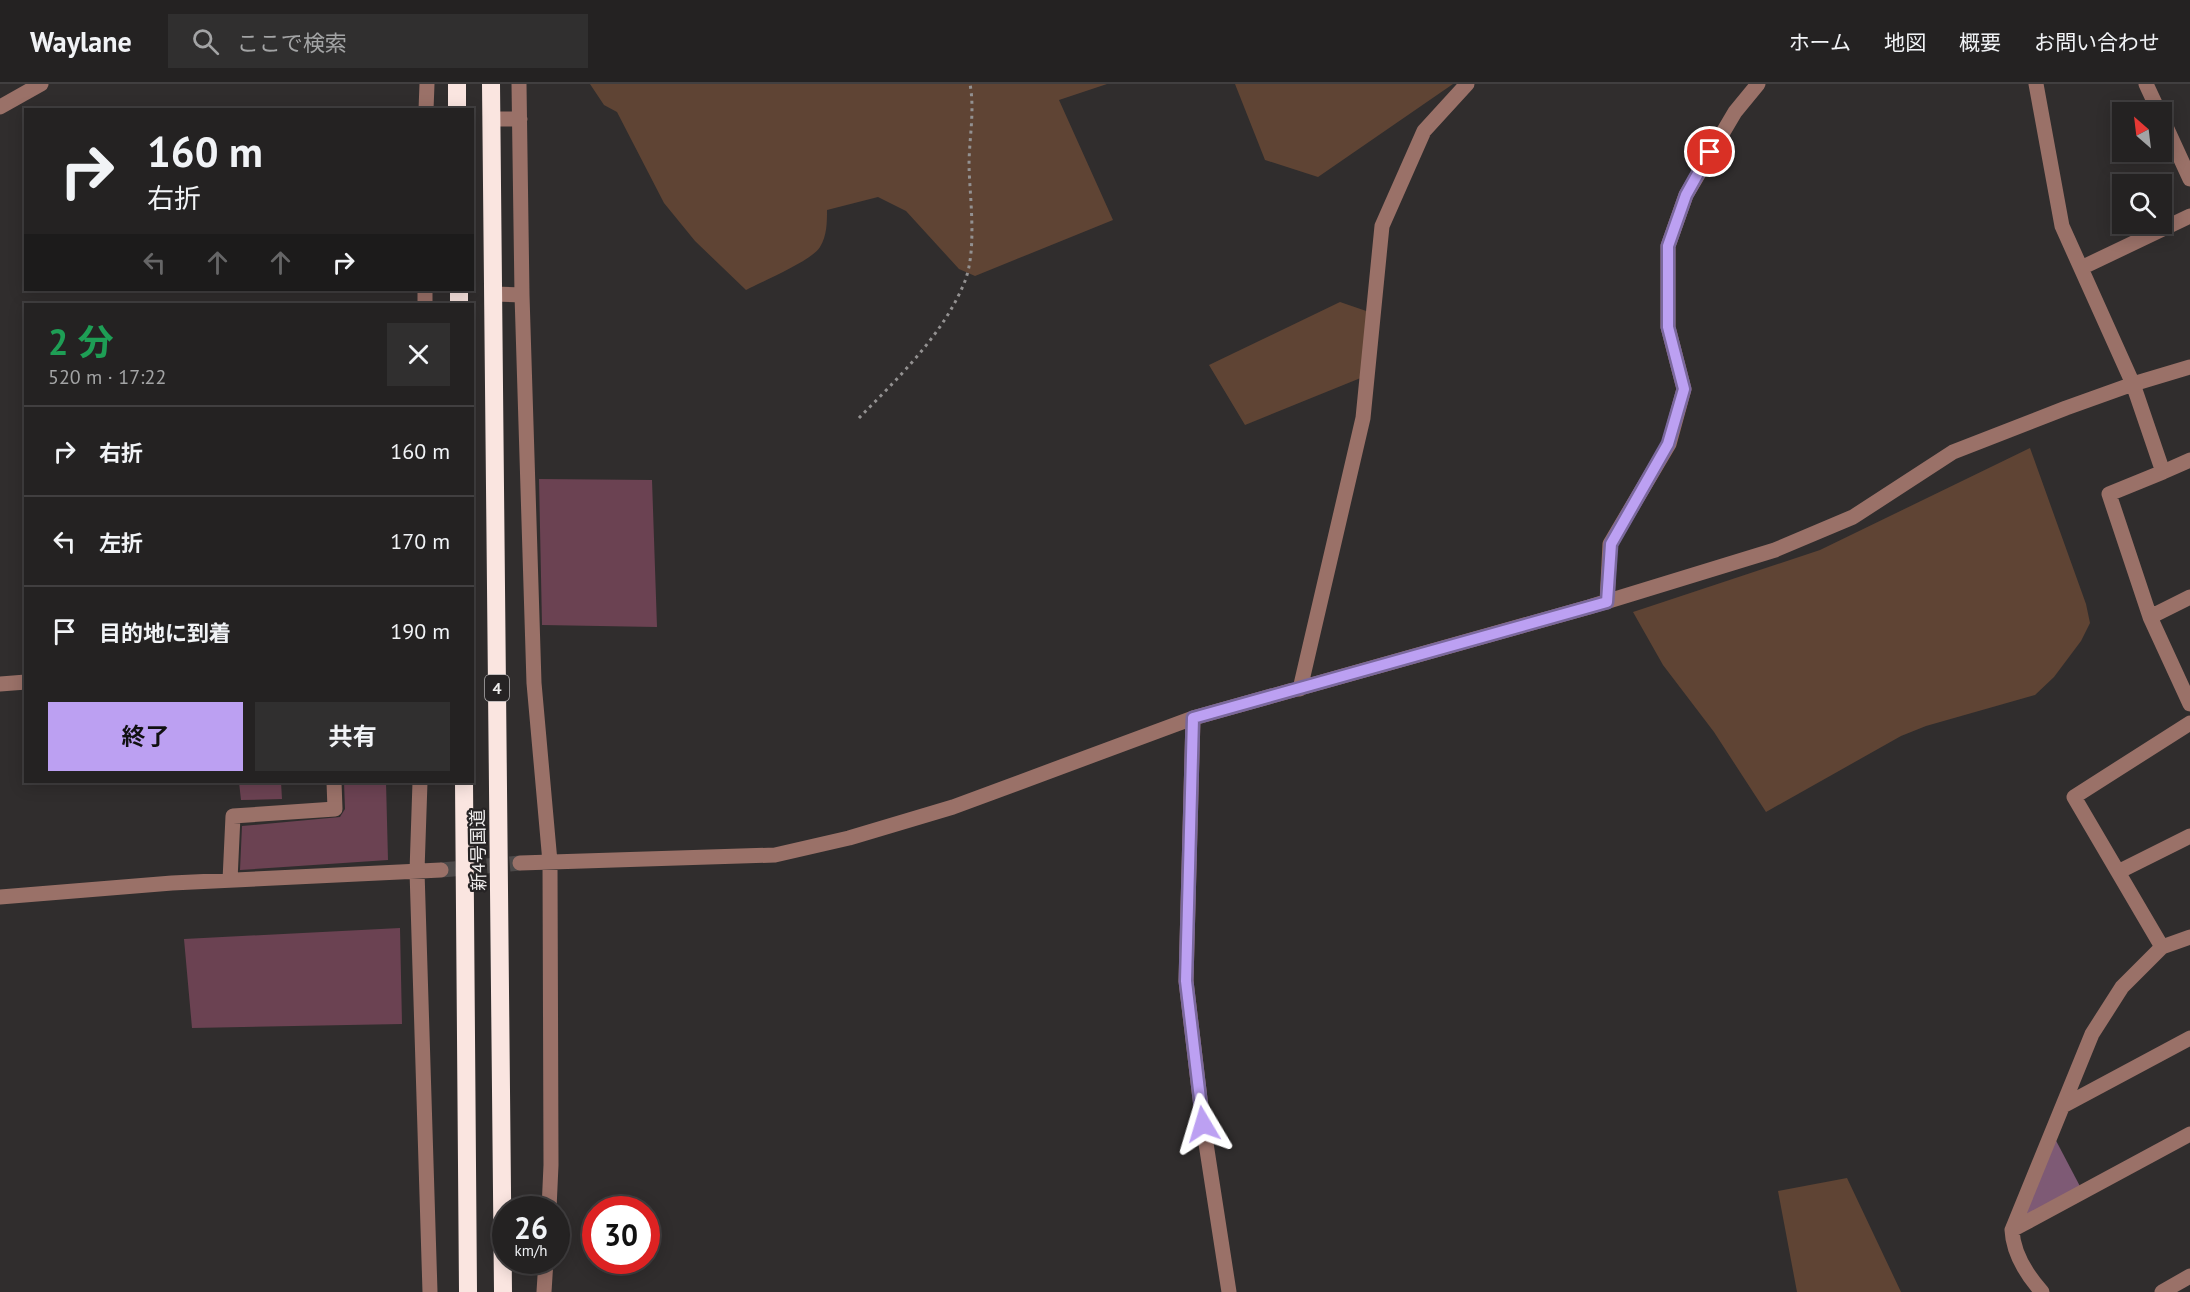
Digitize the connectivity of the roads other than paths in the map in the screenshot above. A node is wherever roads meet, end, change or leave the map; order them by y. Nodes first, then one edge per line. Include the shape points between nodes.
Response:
1 (41, 84) edge
2 (426, 84) edge
3 (457, 84) edge
4 (491, 84) edge
5 (519, 84) edge
6 (1467, 84) edge
7 (1758, 84) edge
8 (2036, 84) edge
9 (2146, 84) edge
10 (2154, 102) edge
11 (0, 107) edge
12 (426, 108) edge
13 (457, 108) edge
14 (491, 119) junction
15 (520, 119) junction
16 (2172, 140) edge
17 (2190, 179) edge
18 (2190, 216) edge
19 (2081, 268) junction
20 (494, 294) junction
21 (522, 294) junction
22 (2190, 367) edge
23 (2133, 384) junction
24 (2190, 460) edge
25 (2163, 472) junction
26 (2190, 597) edge
27 (1607, 602) junction
28 (2150, 616) junction
29 (24, 682) edge
30 (0, 684) edge
31 (1300, 688) junction
32 (2190, 704) edge
33 (1193, 718) junction
34 (2190, 723) edge
35 (334, 783) edge
36 (420, 783) edge
37 (464, 783) edge
38 (2190, 836) edge
39 (550, 862) junction
40 (520, 863) tunnel mouth
41 (441, 870) tunnel mouth
42 (417, 871) junction
43 (2118, 872) junction
44 (230, 880) junction
45 (0, 897) edge
46 (2190, 937) edge
47 (2162, 947) junction
48 (2190, 1038) edge
49 (2063, 1106) junction
50 (2190, 1134) edge
51 (550, 1196) edge
52 (2012, 1230) junction
53 (545, 1274) edge
54 (2190, 1276) edge
55 (430, 1292) edge
56 (468, 1292) edge
57 (503, 1292) edge
58 (544, 1292) edge
59 (1229, 1292) edge
60 (2042, 1292) edge
61 (2162, 1292) edge

1 - 11 street
2 - 12 street
3 - 13 highway
4 - 14 highway, 新4号国道 / 4
5 - 15 street
6 - 31 street via 1424,131 1382,226 1362,418
7 - 27 street via 1735,112 1686,195 1668,246 1668,327 1684,389 1668,444 1611,544
8 - 19 street via 2062,226
9 - 10 street
14 - 15 street
14 - 20 highway, 新4号国道 / 4
15 - 21 street
16 - 17 street
18 - 19 street
19 - 23 street
20 - 21 street
20 - 57 highway, 新4号国道 / 4
21 - 39 street via 534,683
22 - 23 street
23 - 25 street
23 - 27 street via 1953,452 1853,517 1775,550
24 - 25 street
25 - 28 street via 2109,494
26 - 28 street
27 - 31 street
28 - 32 street
29 - 30 street
31 - 33 street
33 - 39 street via 953,807 775,855
33 - 59 street via 1186,981
34 - 43 street via 2074,797
35 - 44 street via 335,809 233,816
36 - 42 street
37 - 56 highway, 新4号国道
38 - 43 street
39 - 40 street
39 - 51 street
41 - 42 street
42 - 44 street
42 - 55 street
43 - 47 street
44 - 45 street
46 - 47 street
47 - 49 street via 2122,987 2092,1034
48 - 49 street
49 - 52 street
50 - 52 street
52 - 60 street via 2012,1244
53 - 58 street
54 - 61 street

